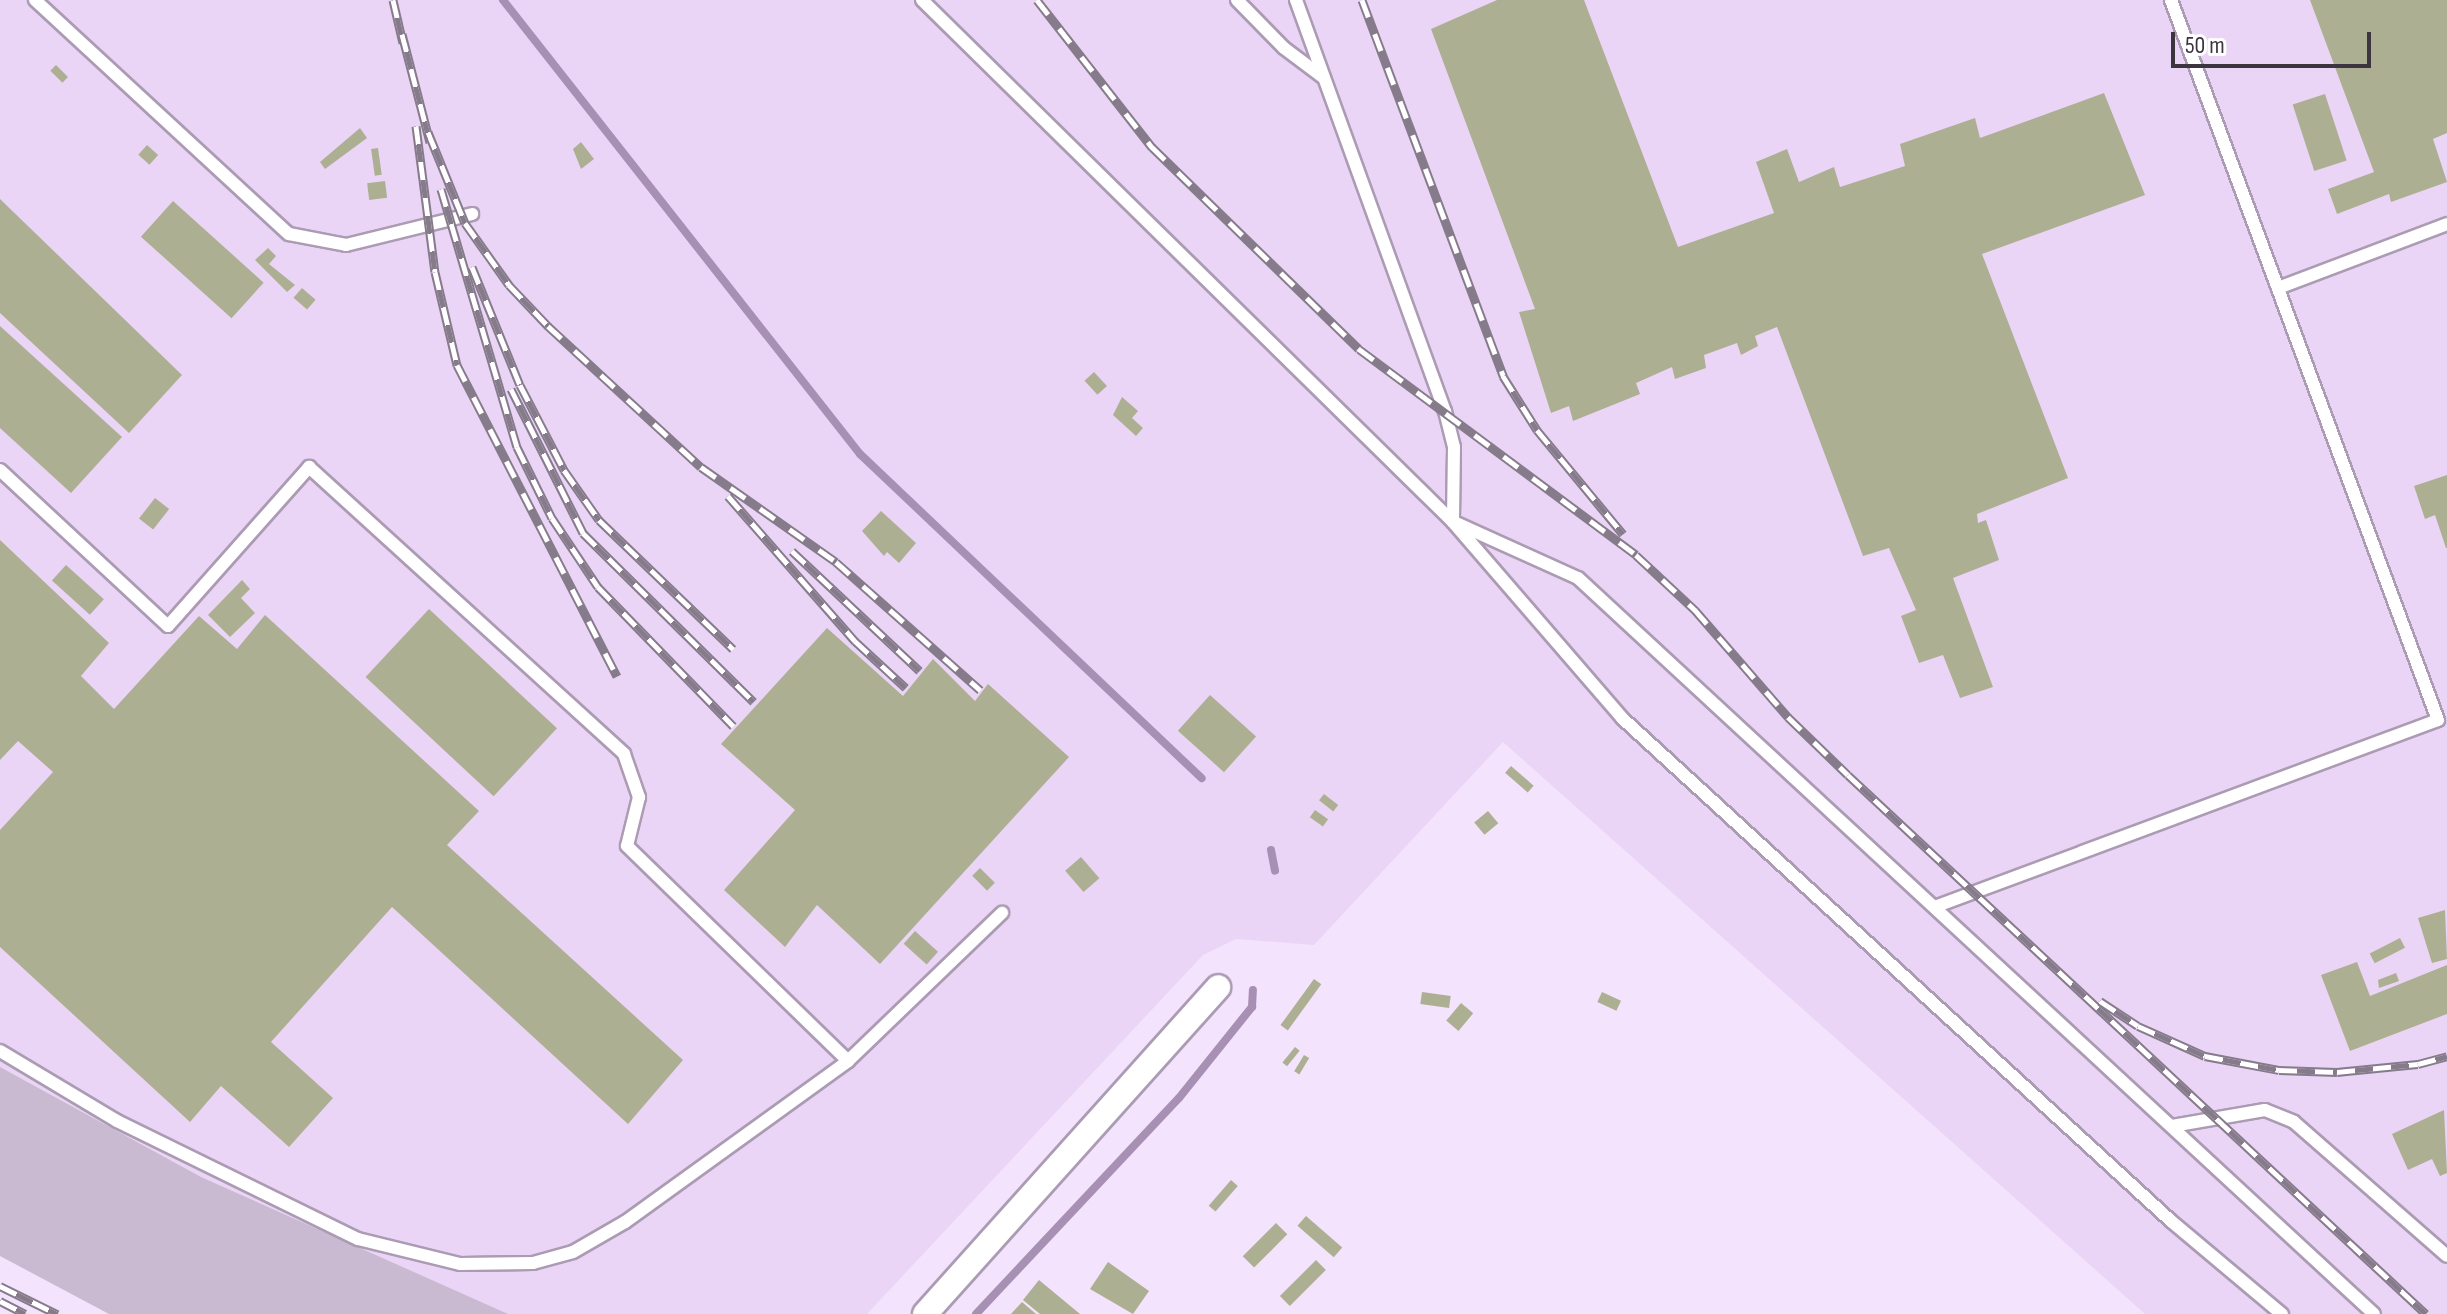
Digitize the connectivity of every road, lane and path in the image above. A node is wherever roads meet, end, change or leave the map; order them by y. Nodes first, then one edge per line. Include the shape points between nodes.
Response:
1 (35, 0) edge
2 (922, 0) edge
3 (1237, 0) edge
4 (1296, 0) edge
5 (2171, 0) edge
6 (1325, 78) junction
7 (472, 214) dead end
8 (2447, 224) edge
9 (2278, 288) junction
10 (0, 470) edge
11 (1453, 522) junction
12 (1937, 906) junction
13 (1002, 913) dead end
14 (1218, 987) dead end
15 (0, 1051) edge
16 (848, 1061) junction
17 (2172, 1126) junction
18 (2447, 1256) edge
19 (925, 1314) edge
20 (2282, 1314) edge
21 (2374, 1314) edge

1 - 7 lane via 289,234 346,245
2 - 11 lane
3 - 6 lane via 1284,48
4 - 6 lane
5 - 9 lane
6 - 11 lane via 1445,411 1454,447
8 - 9 lane
9 - 12 lane via 2438,720
10 - 16 lane via 168,626 309,467 624,754 639,797 627,846
11 - 12 lane via 1578,578
11 - 20 lane via 1622,718 2171,1221
12 - 17 lane
13 - 16 lane
14 - 19 street
15 - 16 lane via 117,1121 358,1239 460,1264 533,1263 573,1252 625,1222
17 - 18 lane via 2265,1110 2294,1122
17 - 21 lane

